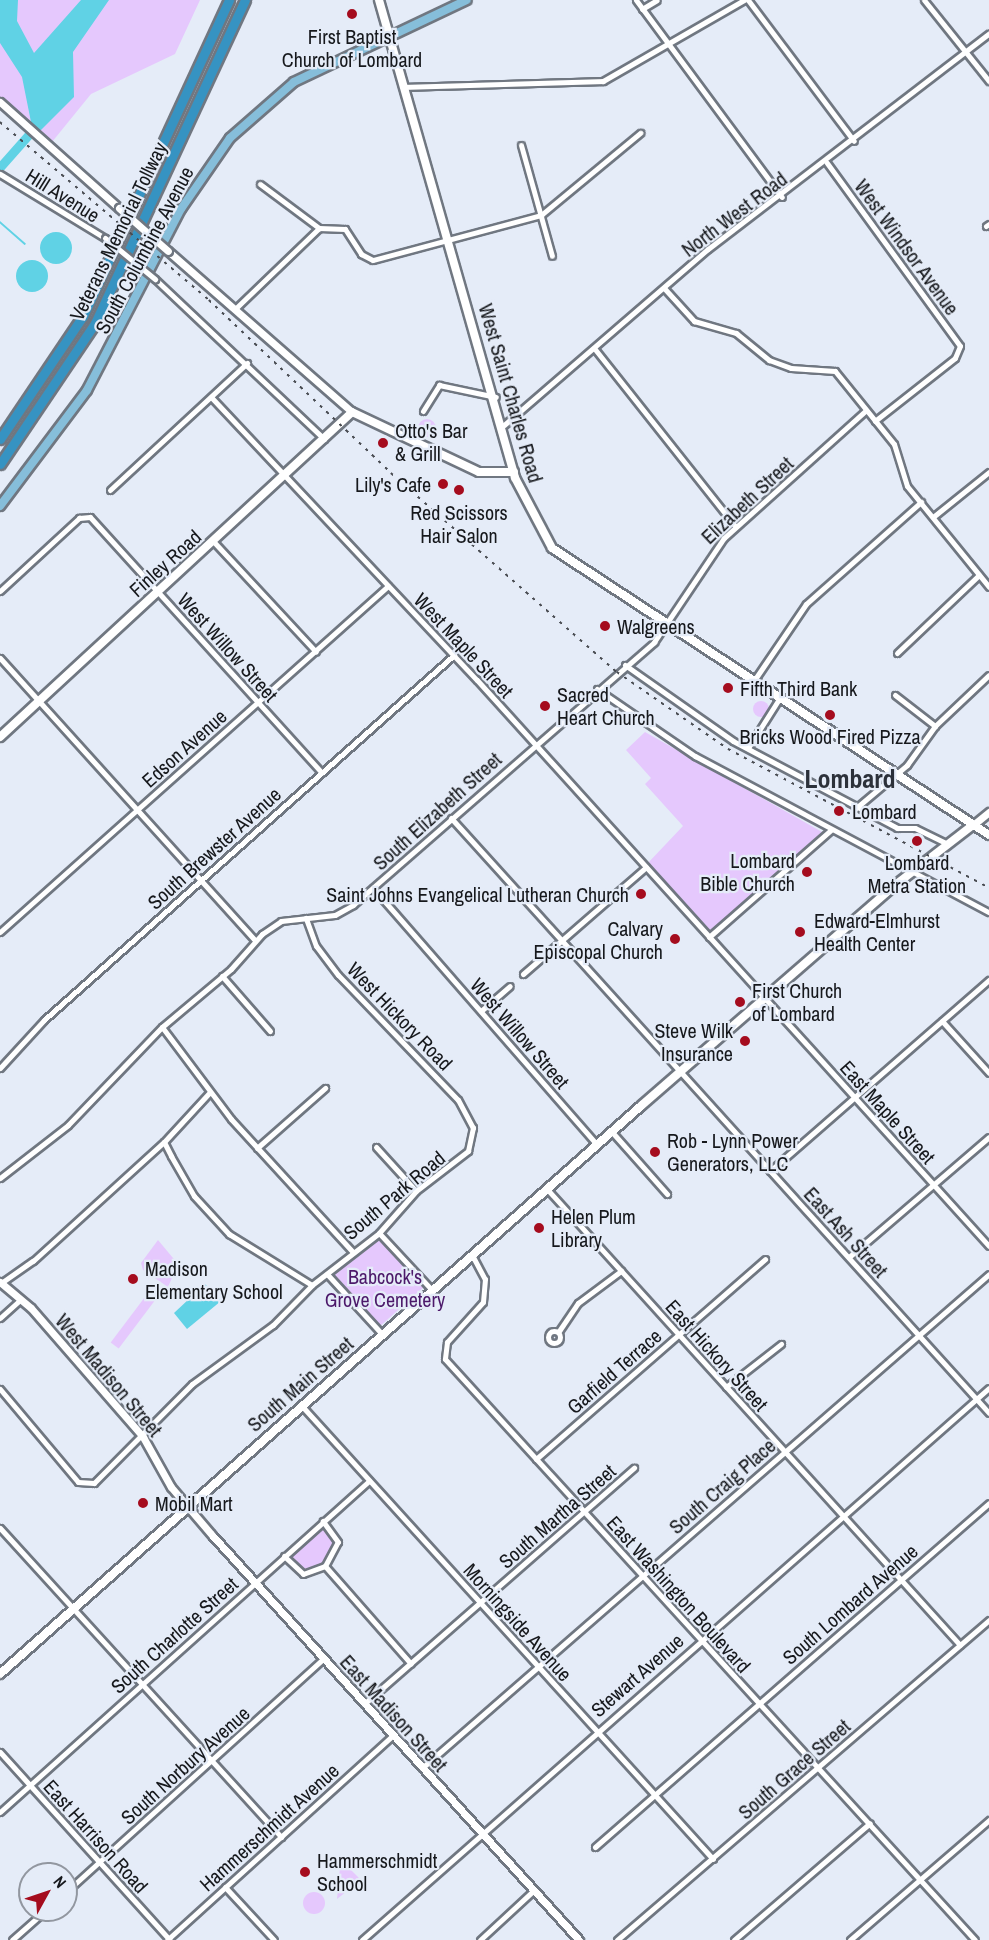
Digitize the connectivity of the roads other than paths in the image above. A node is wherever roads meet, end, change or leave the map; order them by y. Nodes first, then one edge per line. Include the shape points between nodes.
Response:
1 (229, 0) edge
2 (245, 0) edge
3 (379, 0) edge
4 (467, 0) edge
5 (636, 0) edge
6 (657, 0) edge
7 (746, 0) edge
8 (924, 0) edge
9 (642, 9) junction
10 (989, 33) edge
11 (390, 36) junction
12 (669, 45) junction
13 (966, 52) junction
14 (989, 81) edge
15 (404, 87) junction
16 (0, 102) edge
17 (640, 133) dead end
18 (854, 141) junction
19 (521, 145) dead end
20 (827, 163) junction
21 (1, 174) edge
22 (260, 184) dead end
23 (782, 197) junction
24 (540, 215) junction
25 (319, 228) junction
26 (451, 239) junction
27 (552, 256) dead end
28 (664, 288) junction
29 (236, 308) junction
30 (594, 348) junction
31 (247, 363) junction
32 (211, 397) junction
33 (496, 397) junction
34 (866, 410) junction
35 (352, 411) junction
36 (423, 411) dead end
37 (875, 421) junction
38 (504, 425) junction
39 (0, 439) edge
40 (324, 439) junction
41 (0, 464) edge
42 (514, 472) junction
43 (989, 472) edge
44 (285, 476) junction
45 (110, 490) dead end
46 (921, 502) junction
47 (0, 506) edge
48 (933, 517) junction
49 (736, 527) junction
50 (213, 541) junction
51 (979, 575) junction
52 (388, 586) junction
53 (989, 587) edge
54 (0, 591) edge
55 (157, 592) junction
56 (665, 626) junction
57 (316, 652) junction
58 (897, 652) dead end
59 (454, 655) junction
60 (0, 658) edge
61 (626, 665) junction
62 (989, 675) edge
63 (753, 682) junction
64 (597, 689) junction
65 (896, 695) dead end
66 (779, 699) junction
67 (39, 702) junction
68 (258, 703) junction
69 (935, 726) junction
70 (0, 737) edge
71 (535, 744) junction
72 (747, 748) junction
73 (322, 772) junction
74 (896, 774) junction
75 (856, 808) junction
76 (137, 811) junction
77 (989, 812) edge
78 (451, 818) junction
79 (973, 825) junction
80 (831, 830) junction
81 (989, 835) edge
82 (948, 844) junction
83 (645, 867) junction
84 (911, 871) junction
85 (200, 880) junction
86 (373, 888) junction
87 (989, 912) edge
88 (306, 918) junction
89 (0, 932) edge
90 (709, 937) junction
91 (255, 940) junction
92 (562, 940) junction
93 (523, 974) dead end
94 (222, 976) junction
95 (989, 980) edge
96 (510, 986) dead end
97 (764, 998) junction
98 (481, 1011) junction
99 (942, 1021) junction
100 (162, 1027) junction
101 (270, 1031) dead end
102 (0, 1068) edge
103 (681, 1072) junction
104 (989, 1073) edge
105 (325, 1088) dead end
106 (210, 1092) junction
107 (854, 1097) junction
108 (612, 1132) junction
109 (473, 1134) joint
110 (989, 1137) edge
111 (164, 1142) junction
112 (597, 1145) junction
113 (257, 1148) junction
114 (376, 1148) dead end
115 (770, 1170) junction
116 (0, 1178) edge
117 (934, 1185) junction
118 (547, 1189) junction
119 (416, 1191) junction
120 (667, 1194) dead end
121 (379, 1233) junction
122 (989, 1246) edge
123 (352, 1251) junction
124 (472, 1255) junction
125 (849, 1257) junction
126 (765, 1259) dead end
127 (621, 1271) junction
128 (327, 1274) junction
129 (989, 1274) edge
130 (0, 1283) edge
131 (312, 1285) junction
132 (432, 1290) junction
133 (21, 1299) junction
134 (0, 1318) edge
135 (559, 1331) dead end
136 (382, 1334) junction
137 (679, 1335) junction
138 (918, 1335) junction
139 (781, 1344) dead end
140 (726, 1387) junction
141 (989, 1388) edge
142 (0, 1389) edge
143 (976, 1399) junction
144 (301, 1405) junction
145 (989, 1413) edge
146 (143, 1437) junction
147 (784, 1452) junction
148 (536, 1459) junction
149 (634, 1468) dead end
150 (369, 1481) junction
151 (989, 1503) edge
152 (186, 1506) junction
153 (584, 1511) junction
154 (842, 1516) junction
155 (323, 1521) junction
156 (0, 1528) edge
157 (284, 1556) junction
158 (325, 1566) junction
159 (642, 1576) junction
160 (900, 1580) junction
161 (254, 1583) junction
162 (480, 1603) junction
163 (74, 1609) junction
164 (989, 1620) edge
165 (700, 1640) junction
166 (960, 1645) junction
167 (323, 1659) junction
168 (411, 1664) junction
169 (538, 1667) junction
170 (0, 1674) edge
171 (142, 1684) junction
172 (364, 1704) junction
173 (757, 1705) junction
174 (596, 1730) junction
175 (392, 1736) junction
176 (0, 1752) edge
177 (212, 1761) junction
178 (422, 1768) junction
179 (818, 1768) junction
180 (30, 1786) junction
181 (654, 1795) junction
182 (0, 1812) edge
183 (989, 1820) edge
184 (870, 1823) junction
185 (480, 1832) junction
186 (281, 1837) junction
187 (595, 1847) dead end
188 (713, 1858) junction
189 (100, 1862) junction
190 (920, 1879) junction
191 (78, 1881) edge
192 (225, 1887) junction
193 (533, 1891) junction
194 (32, 1922) edge
195 (168, 1939) edge
196 (12, 1940) edge
197 (274, 1940) edge
198 (362, 1940) edge
199 (480, 1940) edge
200 (579, 1940) edge
201 (617, 1940) edge
202 (734, 1940) edge
203 (850, 1940) edge
204 (975, 1940) edge

1 - 39 highway, Veterans Memorial Tollway via 83,316
2 - 41 highway, Veterans Memorial Tollway via 95,323
3 - 11 main road, West Saint Charles Road
4 - 11 main road, South Columbine Avenue
5 - 9 street
6 - 9 street
7 - 12 street
7 - 18 street
8 - 13 street
9 - 12 street
10 - 13 street, North West Road
11 - 15 main road, West Saint Charles Road
11 - 47 main road, South Columbine Avenue via 294,82 230,138 181,209 87,390
12 - 15 street via 597,82
12 - 23 street
13 - 14 street
13 - 18 street, North West Road
15 - 26 main road, West Saint Charles Road
16 - 29 street, bridge
17 - 24 street
18 - 20 street, North West Road
19 - 24 street
20 - 23 street, North West Road
20 - 37 street, West Windsor Avenue via 960,349
21 - 31 street, Hill Avenue, bridge via 105,238
22 - 25 street
23 - 28 street, North West Road
24 - 26 street
24 - 27 street
25 - 26 street via 345,229 362,254 373,260
25 - 29 street
26 - 33 main road, West Saint Charles Road
28 - 30 street, North West Road
28 - 34 street via 694,321 736,333 769,360 791,368 835,371
29 - 35 street
30 - 38 street, North West Road
30 - 49 street
31 - 32 street
31 - 40 street, Hill Avenue
32 - 44 street, West Maple Street
32 - 45 street
33 - 36 street via 439,385
33 - 38 main road, West Saint Charles Road
34 - 37 street
34 - 49 street, Elizabeth Street
35 - 40 main road, Finley Road
35 - 42 main road via 479,472
37 - 46 street via 897,450 903,479
38 - 42 main road, West Saint Charles Road
40 - 44 main road, Finley Road
42 - 56 main road, West Saint Charles Road via 556,552
43 - 48 street
44 - 50 main road, Finley Road
44 - 52 street, West Maple Street
46 - 48 street
46 - 63 street via 806,604
48 - 51 street
49 - 56 street, Elizabeth Street via 701,566
50 - 55 main road, Finley Road
50 - 57 street
51 - 53 street
51 - 58 street
52 - 57 street, Edson Avenue
52 - 59 street, West Maple Street
54 - 55 street, West Willow Street via 87,516
55 - 67 main road, Finley Road
55 - 68 street, West Willow Street
56 - 61 street, South Elizabeth Street
56 - 63 main road, West Saint Charles Road
57 - 68 street, Edson Avenue
59 - 71 street, West Maple Street
59 - 73 street, South Brewster Avenue
60 - 67 street
61 - 64 street, South Elizabeth Street
61 - 72 street
62 - 69 street
63 - 66 main road, West Saint Charles Road
64 - 71 street, South Elizabeth Street
64 - 80 street via 695,756
65 - 69 street
66 - 72 street
66 - 74 main road, West Saint Charles Road
67 - 70 main road, Finley Road
67 - 76 street
68 - 73 street, West Willow Street
68 - 76 street, Edson Avenue
69 - 74 street
71 - 78 street, South Elizabeth Street
71 - 83 street, West Maple Street
72 - 75 street
73 - 85 street, South Brewster Avenue
74 - 75 street
74 - 79 main road, West Saint Charles Road
75 - 82 street
76 - 85 street
76 - 89 street, Edson Avenue
77 - 79 street
78 - 86 street, South Elizabeth Street
78 - 92 street, East Ash Street
79 - 81 main road, West Saint Charles Road
79 - 82 main road, South Main Street
80 - 84 street
80 - 90 street
82 - 84 main road, South Main Street
83 - 90 street, West Maple Street
83 - 92 street
84 - 87 street
84 - 97 main road, South Main Street
85 - 91 street
85 - 102 street, South Brewster Avenue via 44,1020
86 - 88 street, South Elizabeth Street via 345,910
86 - 98 street, West Willow Street
88 - 91 street, South Elizabeth Street via 281,921
88 - 109 street, West Hickory Road via 316,946 338,975 438,1074 469,1117
90 - 97 street, West Maple Street
91 - 94 street, South Elizabeth Street
92 - 93 street
92 - 103 street, East Ash Street
94 - 100 street, South Elizabeth Street
94 - 101 street
95 - 99 street
96 - 98 street
97 - 103 main road, South Main Street
97 - 107 street, East Maple Street
98 - 112 street, West Willow Street
99 - 104 street
99 - 107 street
100 - 106 street
100 - 116 street, South Elizabeth Street via 77,1117
103 - 108 main road, South Main Street
103 - 115 street, East Ash Street
105 - 113 street
106 - 111 street
106 - 113 street
107 - 115 street
107 - 117 street, East Maple Street
108 - 112 main road, South Main Street
108 - 120 street
109 - 119 street, South Park Road via 465,1155
110 - 117 street
111 - 130 street via 33,1261
111 - 131 street via 187,1185 220,1226 256,1254
112 - 118 main road, South Main Street
113 - 123 street
114 - 119 street
115 - 125 street, East Ash Street
117 - 122 street, East Maple Street
117 - 125 street
118 - 124 main road, South Main Street
118 - 127 street, East Hickory Street
119 - 121 street, South Park Road
121 - 123 street, South Park Road
121 - 132 street
123 - 128 street, South Park Road
124 - 132 main road, South Main Street
124 - 148 street, East Washington Boulevard via 485,1279 483,1302 442,1354
125 - 138 street, East Ash Street
126 - 137 street, Garfield Terrace
127 - 135 street via 578,1303
127 - 137 street, East Hickory Street
128 - 131 street, South Park Road
128 - 136 street
129 - 138 street, South Craig Place
130 - 133 street, West Madison Street
131 - 146 street, South Park Road via 266,1331 184,1391
132 - 136 main road, South Main Street
133 - 134 street
133 - 146 street, West Madison Street
136 - 144 main road, South Main Street
137 - 140 street, East Hickory Street
137 - 148 street, Garfield Terrace
138 - 143 street, East Ash Street
138 - 147 street, South Craig Place
139 - 140 street
140 - 147 street, East Hickory Street
141 - 143 street, Stewart Avenue
142 - 146 street, South Park Road via 85,1485
143 - 145 street, East Ash Street
143 - 154 street, Stewart Avenue
144 - 150 street, Morningside Avenue
144 - 152 main road, South Main Street
146 - 152 street, West Madison Street
147 - 154 street, East Hickory Street
147 - 159 street, South Craig Place
148 - 153 street, East Washington Boulevard
149 - 153 street, South Martha Street
150 - 155 street, South Charlotte Street
150 - 162 street, Morningside Avenue
151 - 160 street, South Lombard Avenue
152 - 161 street, East Madison Street
152 - 163 main road, South Main Street
153 - 159 street, East Washington Boulevard
153 - 162 street, South Martha Street
154 - 160 street, East Hickory Street
154 - 165 street, Stewart Avenue
155 - 157 street, South Charlotte Street
155 - 158 street via 338,1542
156 - 163 street
157 - 158 street via 306,1575
157 - 161 street, South Charlotte Street
158 - 168 street
159 - 165 street, East Washington Boulevard
159 - 169 street, South Craig Place
160 - 166 street, East Hickory Street
160 - 173 street, South Lombard Avenue
161 - 167 street, East Madison Street
161 - 171 street, South Charlotte Street
162 - 168 street, South Martha Street
162 - 169 street, Morningside Avenue
163 - 170 main road, South Main Street
163 - 171 street
164 - 166 street, South Grace Street
165 - 173 street, East Washington Boulevard
165 - 174 street, Stewart Avenue
166 - 179 street, South Grace Street
167 - 172 street, East Madison Street
167 - 177 street, South Norbury Avenue
168 - 172 street, South Martha Street
169 - 174 street, Morningside Avenue
169 - 178 street, South Craig Place
171 - 177 street
171 - 180 street, South Charlotte Street
172 - 175 street, East Madison Street
173 - 179 street, East Washington Boulevard
173 - 181 street, South Lombard Avenue
174 - 181 street, Morningside Avenue
174 - 185 street, Stewart Avenue
175 - 178 street, East Madison Street
175 - 186 street, Hammerschmidt Avenue
176 - 180 street, East Harrison Road
177 - 186 street
177 - 189 street, South Norbury Avenue
178 - 185 street, East Madison Street
179 - 184 street, East Washington Boulevard
179 - 188 street, South Grace Street
180 - 182 street, South Charlotte Street
180 - 189 street, East Harrison Road
181 - 187 street, South Lombard Avenue
181 - 188 street, Morningside Avenue
183 - 190 street
184 - 190 street, East Washington Boulevard
184 - 202 street
185 - 193 street, East Madison Street
185 - 198 street, Stewart Avenue
186 - 192 street, Hammerschmidt Avenue
188 - 201 street, South Grace Street
189 - 191 street, South Norbury Avenue
189 - 195 street, East Harrison Road
190 - 203 street
190 - 204 street, East Washington Boulevard
192 - 195 street, Hammerschmidt Avenue
192 - 197 street
193 - 199 street
193 - 200 street, East Madison Street
194 - 196 street

